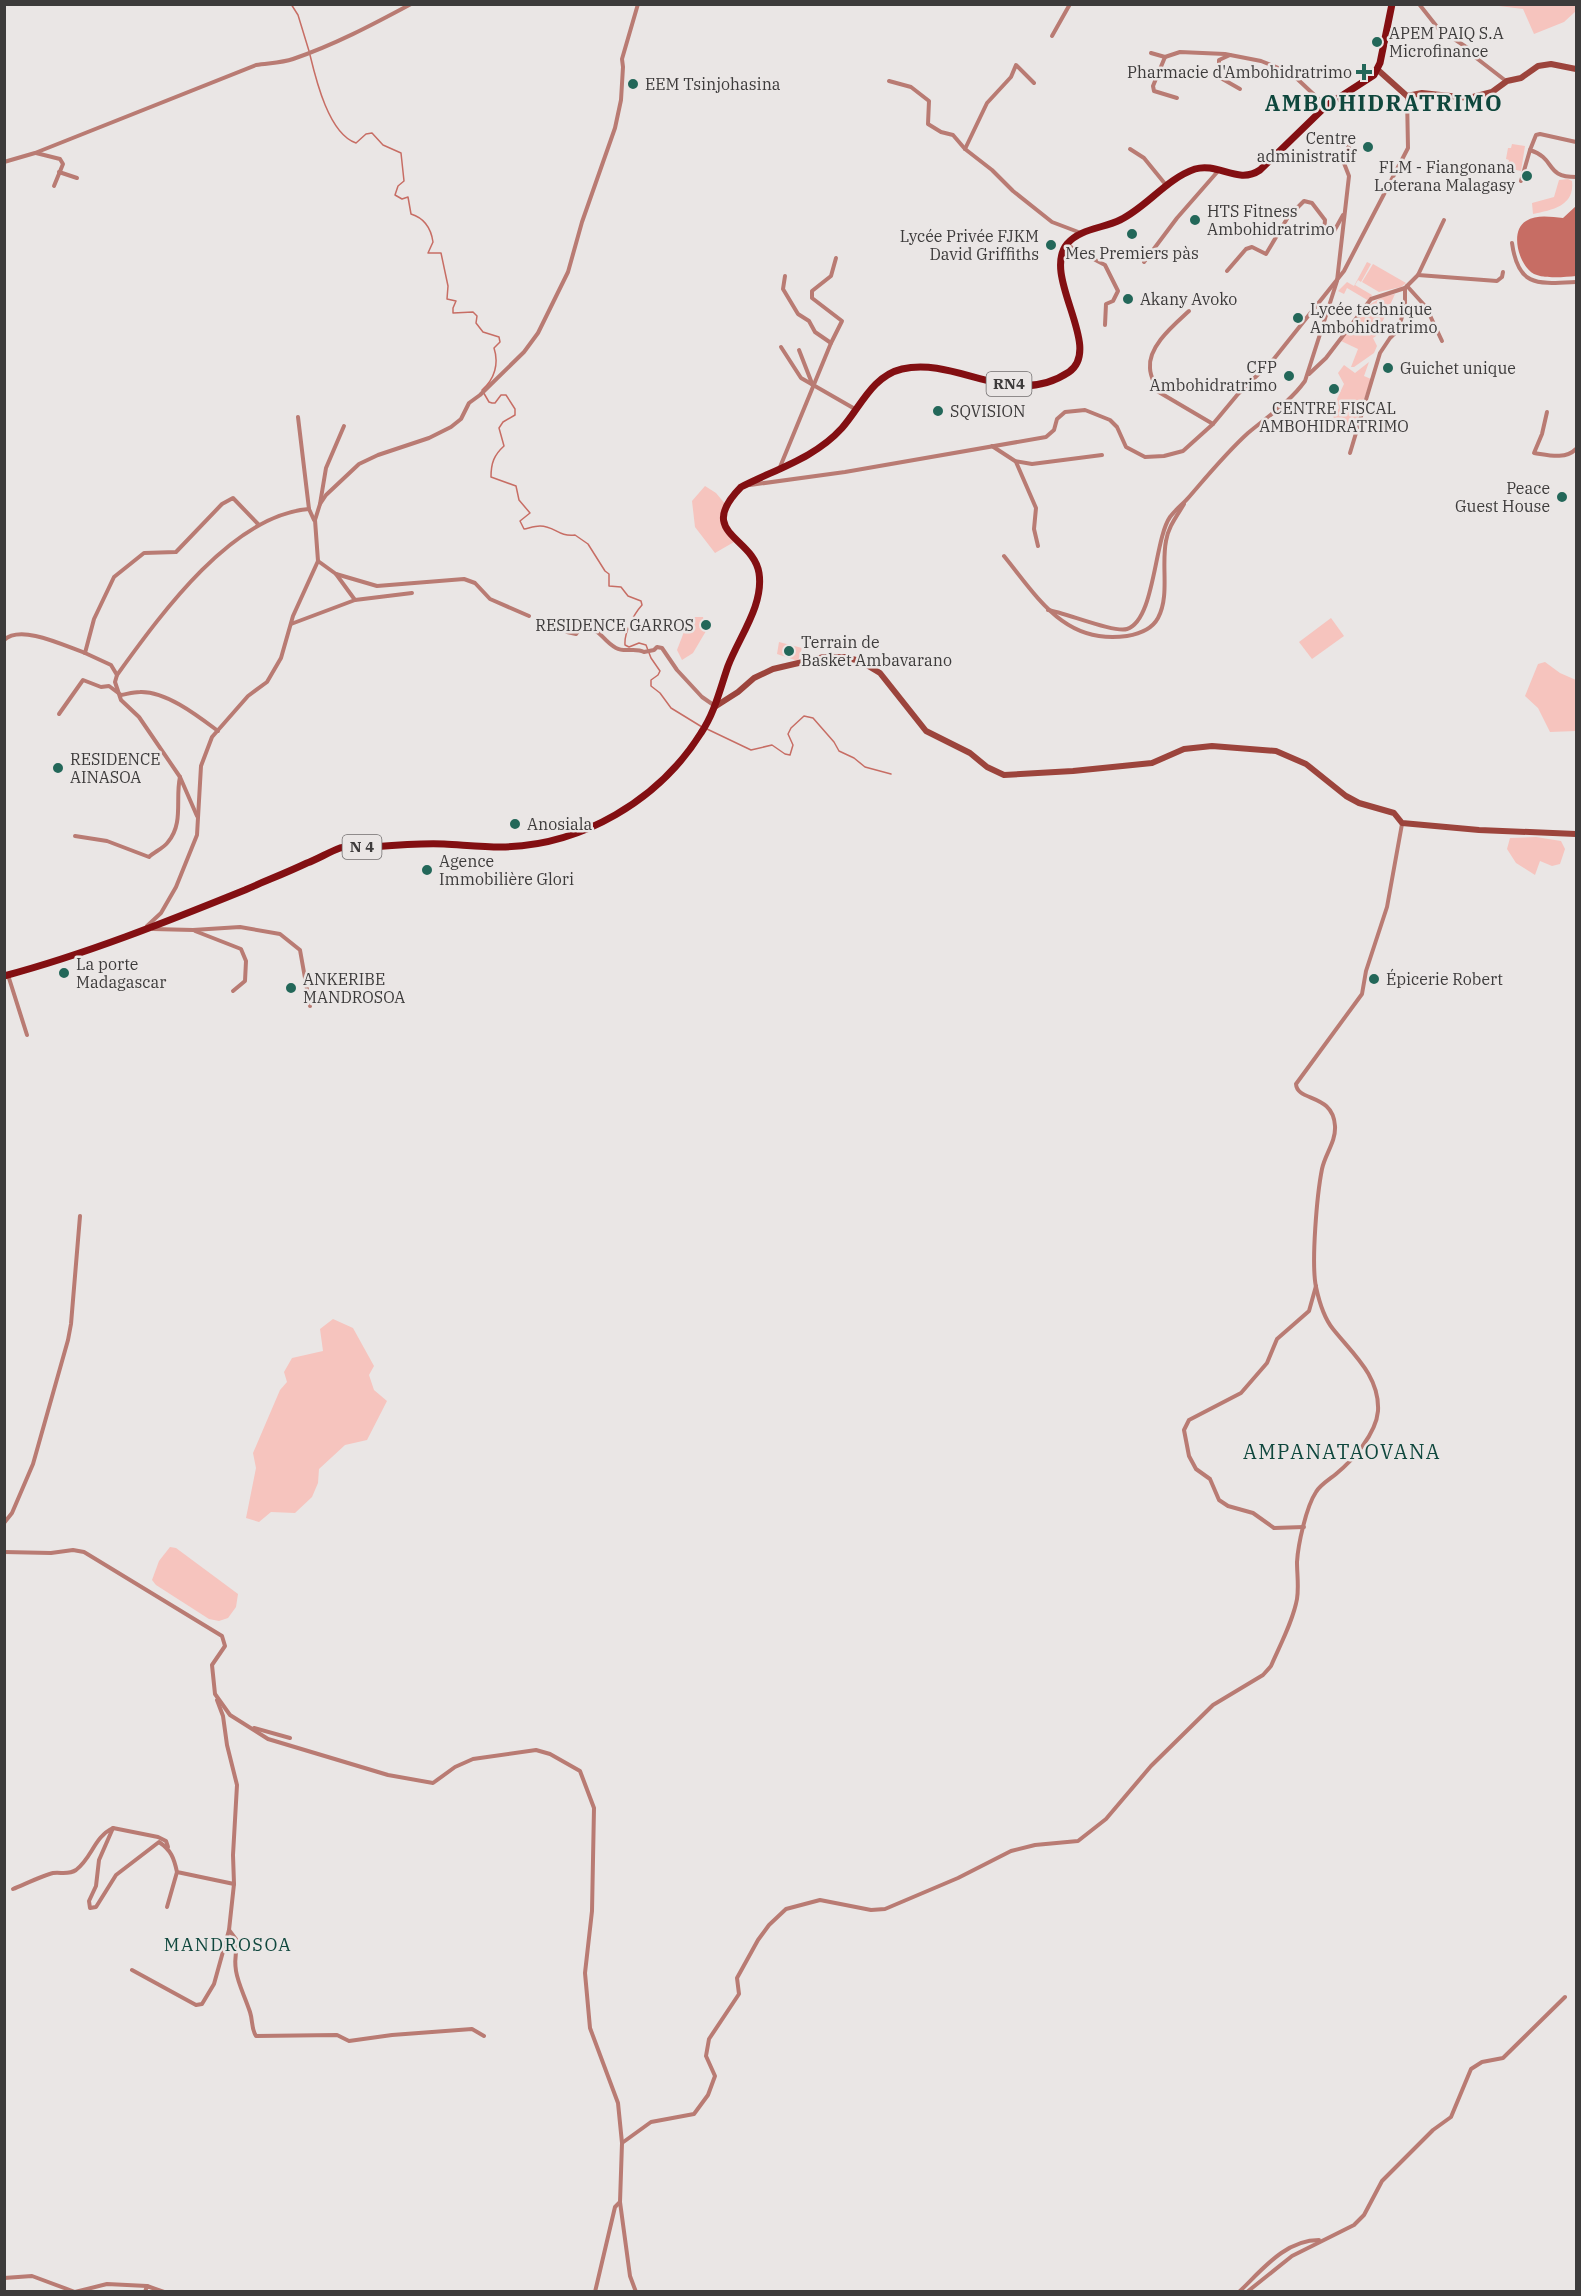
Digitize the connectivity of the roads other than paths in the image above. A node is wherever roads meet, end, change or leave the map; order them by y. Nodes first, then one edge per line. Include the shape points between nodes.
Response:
1 (411, 4) edge
2 (638, 4) edge
3 (1070, 4) edge
4 (1392, 4) edge
5 (1419, 4) edge
6 (1052, 36) dead end
7 (1151, 53) dead end
8 (1230, 55) junction
9 (1165, 57) junction
10 (1377, 69) junction
11 (1576, 69) edge
12 (889, 81) dead end
13 (1507, 81) junction
14 (1034, 83) dead end
15 (1240, 89) dead end
16 (1407, 96) junction
17 (1177, 98) dead end
18 (1326, 106) junction
19 (1346, 140) dead end
20 (1576, 142) edge
21 (965, 149) junction
22 (1130, 149) dead end
23 (1530, 150) junction
24 (35, 153) junction
25 (4, 162) edge
26 (1220, 170) junction
27 (60, 171) junction
28 (1576, 177) edge
29 (77, 178) dead end
30 (1521, 181) dead end
31 (1167, 185) junction
32 (54, 186) dead end
33 (1344, 214) junction
34 (1444, 220) dead end
35 (1082, 234) junction
36 (1512, 243) dead end
37 (1066, 244) junction
38 (836, 258) dead end
39 (1144, 262) dead end
40 (1227, 272) dead end
41 (1503, 272) dead end
42 (1418, 275) junction
43 (785, 276) dead end
44 (1337, 281) junction
45 (1576, 282) edge
46 (1406, 287) junction
47 (1189, 311) dead end
48 (1105, 325) dead end
49 (1442, 341) dead end
50 (831, 343) junction
51 (781, 347) dead end
52 (799, 350) dead end
53 (1307, 376) junction
54 (813, 387) junction
55 (855, 410) junction
56 (1547, 412) dead end
57 (298, 417) dead end
58 (1213, 424) junction
59 (344, 426) dead end
60 (992, 446) junction
61 (1576, 449) edge
62 (1350, 453) dead end
63 (1102, 455) dead end
64 (1015, 461) junction
65 (780, 467) junction
66 (741, 487) junction
67 (1186, 501) junction
68 (320, 504) junction
69 (309, 509) junction
70 (315, 520) junction
71 (259, 525) junction
72 (1038, 546) dead end
73 (1004, 556) dead end
74 (318, 561) junction
75 (336, 574) junction
76 (412, 593) dead end
77 (355, 600) junction
78 (1048, 610) junction
79 (529, 616) dead end
80 (291, 624) junction
81 (567, 632) dead end
82 (4, 640) edge
83 (85, 653) junction
84 (117, 675) junction
85 (121, 695) junction
86 (716, 706) junction
87 (59, 714) dead end
88 (704, 729) joint
89 (218, 731) junction
90 (180, 777) junction
91 (198, 818) junction
92 (1402, 823) junction
93 (1576, 834) edge
94 (75, 836) dead end
95 (143, 930) junction
96 (193, 930) junction
97 (6, 976) edge
98 (233, 992) dead end
99 (310, 1006) dead end
100 (27, 1035) dead end
101 (80, 1216) dead end
102 (1316, 1285) junction
103 (4, 1523) edge
104 (1304, 1527) junction
105 (4, 1552) edge
106 (215, 1694) junction
107 (250, 1727) junction
108 (290, 1738) dead end
109 (113, 1828) junction
110 (168, 1848) junction
111 (177, 1872) junction
112 (234, 1884) junction
113 (14, 1889) dead end
114 (167, 1907) dead end
115 (229, 1930) junction
116 (132, 1970) dead end
117 (1565, 1997) dead end
118 (484, 2036) dead end
119 (622, 2143) junction
120 (620, 2202) junction
121 (1320, 2240) junction
122 (4, 2278) edge
123 (147, 2286) junction
124 (75, 2292) edge
125 (146, 2292) edge
126 (165, 2292) edge
127 (595, 2292) edge
128 (636, 2292) edge
129 (1239, 2292) edge
130 (1246, 2292) edge

1 - 24 street via 348,38 291,60 256,65
2 - 68 street via 622,58 621,100 615,129 568,272 538,333 524,352 469,403 456,423 429,438 359,464
3 - 6 street
4 - 10 main road
5 - 13 street via 1438,28
7 - 9 street
8 - 9 street via 1180,52
8 - 15 street via 1220,60 1219,77
8 - 18 street via 1261,61 1291,73
9 - 17 street via 1154,91
10 - 16 street
10 - 18 main road
11 - 13 street via 1538,66 1521,78
12 - 21 street via 911,87 929,101 928,124 953,135
13 - 16 street via 1492,92 1469,98 1422,93
14 - 21 street via 1016,65 1011,77 987,103
16 - 44 street via 1406,154
18 - 26 main road via 1255,173 1237,176
19 - 33 street via 1349,148 1342,158 1349,176
20 - 23 street via 1540,134
21 - 35 street via 1052,222
22 - 31 street via 1144,158
23 - 28 street via 1545,157 1555,174
23 - 30 street
24 - 25 street
24 - 27 street via 60,159
26 - 31 main road via 1194,170
26 - 39 street
27 - 29 street
27 - 32 street
31 - 35 main road via 1121,220
33 - 40 street via 1333,233 1327,234 1323,231 1325,220 1312,203 1304,201 1288,217 1266,254 1246,249
33 - 44 street
34 - 42 street
35 - 37 main road
36 - 45 street via 1518,268 1533,281
37 - 48 street via 1105,265 1118,291 1113,301 1106,304
37 - 55 main road, RN4 via 1060,272 1075,318 1079,347 1072,370 1052,381 1029,386 931,368 899,369 879,381
38 - 50 street via 831,276 812,291 812,298 842,321
41 - 42 street via 1497,281
42 - 46 street
43 - 50 street via 783,289 798,314
44 - 53 street
44 - 58 street via 1273,360
46 - 49 street via 1426,306
46 - 53 street via 1371,299 1326,358
46 - 62 street via 1398,330 1380,353
47 - 58 street via 1155,350 1150,368 1157,391
50 - 54 street
51 - 54 street via 801,378
52 - 54 street
53 - 67 street via 1297,392 1246,435
54 - 55 street
54 - 65 street
55 - 65 main road, RN4 via 827,444
56 - 61 street via 1534,453 1562,456
57 - 69 street
58 - 60 street via 1183,451 1164,456 1145,457 1126,447 1110,420 1085,410 1065,412 1046,437
59 - 68 street via 326,468
60 - 64 street
60 - 66 street
63 - 64 street via 1032,464
64 - 72 street via 1034,497
65 - 66 main road, RN4
66 - 86 main road, RN4 via 727,501 724,520 733,538 755,562 759,571 758,593
67 - 78 street via 1165,527 1144,612 1138,621 1127,629 1114,629
67 - 78 street via 1166,539 1162,605 1149,628 1123,636 1087,633 1073,629
68 - 70 street
69 - 70 street
69 - 71 street via 286,512
70 - 74 street
71 - 83 street via 233,498 222,504 176,552 144,553 114,577 94,619
71 - 84 street via 216,556 179,593
73 - 78 street
74 - 75 street
74 - 80 street
75 - 77 street
75 - 79 street via 377,586 464,579 475,583 490,599
76 - 77 street
77 - 80 street
80 - 89 street via 273,674
81 - 86 street via 576,634 581,627 589,627 622,650 644,652 657,646 662,648 702,697
82 - 83 street via 10,635 27,634
83 - 84 street via 111,665
84 - 85 street via 115,682
85 - 87 street via 109,686 83,680
85 - 89 street via 153,694 189,709
85 - 90 street
86 - 88 main road, RN4
86 - 92 street via 773,669 824,657 844,657 880,673 926,731 1004,775 1152,763 1184,749 1203,747 1276,751 1306,765 1359,803 1394,813
88 - 95 main road, N 4 via 671,772 647,795 584,831 503,847 396,844 341,848
89 - 91 street via 201,766
90 - 91 street
90 - 94 street via 179,817 168,843 149,857 106,841
91 - 95 street via 197,835 176,887 161,913
92 - 93 street
92 - 102 street via 1387,906 1362,994 1296,1084 1300,1094 1326,1104 1334,1116 1334,1142 1320,1185
95 - 96 street
95 - 97 main road, N 4
96 - 98 street via 241,949 246,961 245,981
96 - 99 street via 240,927 288,939 300,950
97 - 100 street
101 - 103 street via 68,1340 33,1464
102 - 104 street via 1332,1328 1361,1359 1374,1387 1378,1411 1367,1440 1345,1467 1316,1491
102 - 104 street via 1309,1311 1277,1340 1267,1363 1252,1381 1241,1393 1189,1420 1184,1430 1189,1456 1196,1469 1210,1479 1219,1500 1252,1513 1274,1528
104 - 119 street via 1297,1559 1297,1599 1270,1666 1263,1676 1213,1705 1151,1766 1106,1819 1078,1841 1011,1851 885,1909 820,1900 786,1910 758,1940 737,1978 739,1994 709,2039 706,2056 715,2076 708,2095 694,2114 651,2122
105 - 106 street via 84,1552 222,1636 225,1646 212,1665
106 - 107 street via 230,1715
106 - 112 street via 237,1785
107 - 108 street
107 - 119 street via 268,1739 322,1756 433,1783 473,1759 536,1750 580,1771 594,1808 592,1911 585,1973 590,2028 618,2103
109 - 110 street via 158,1837 166,1841
109 - 110 street via 99,1860 90,1908 96,1907 116,1875 134,1860 159,1842
109 - 113 street via 99,1838 75,1870 44,1875
110 - 111 street
111 - 112 street
111 - 114 street
112 - 115 street
115 - 116 street via 214,1984 202,2004 189,2002
115 - 118 street via 238,1942 234,1965 256,2036 337,2035 349,2041 472,2029
117 - 121 street via 1503,2058 1482,2062 1471,2070 1451,2117 1382,2181 1364,2215 1354,2225
119 - 120 street
120 - 127 street via 615,2207
120 - 128 street via 630,2276
121 - 129 street via 1309,2240 1281,2254
121 - 130 street via 1292,2256
122 - 124 street via 32,2276
123 - 124 street via 107,2284
123 - 125 street
123 - 126 street

